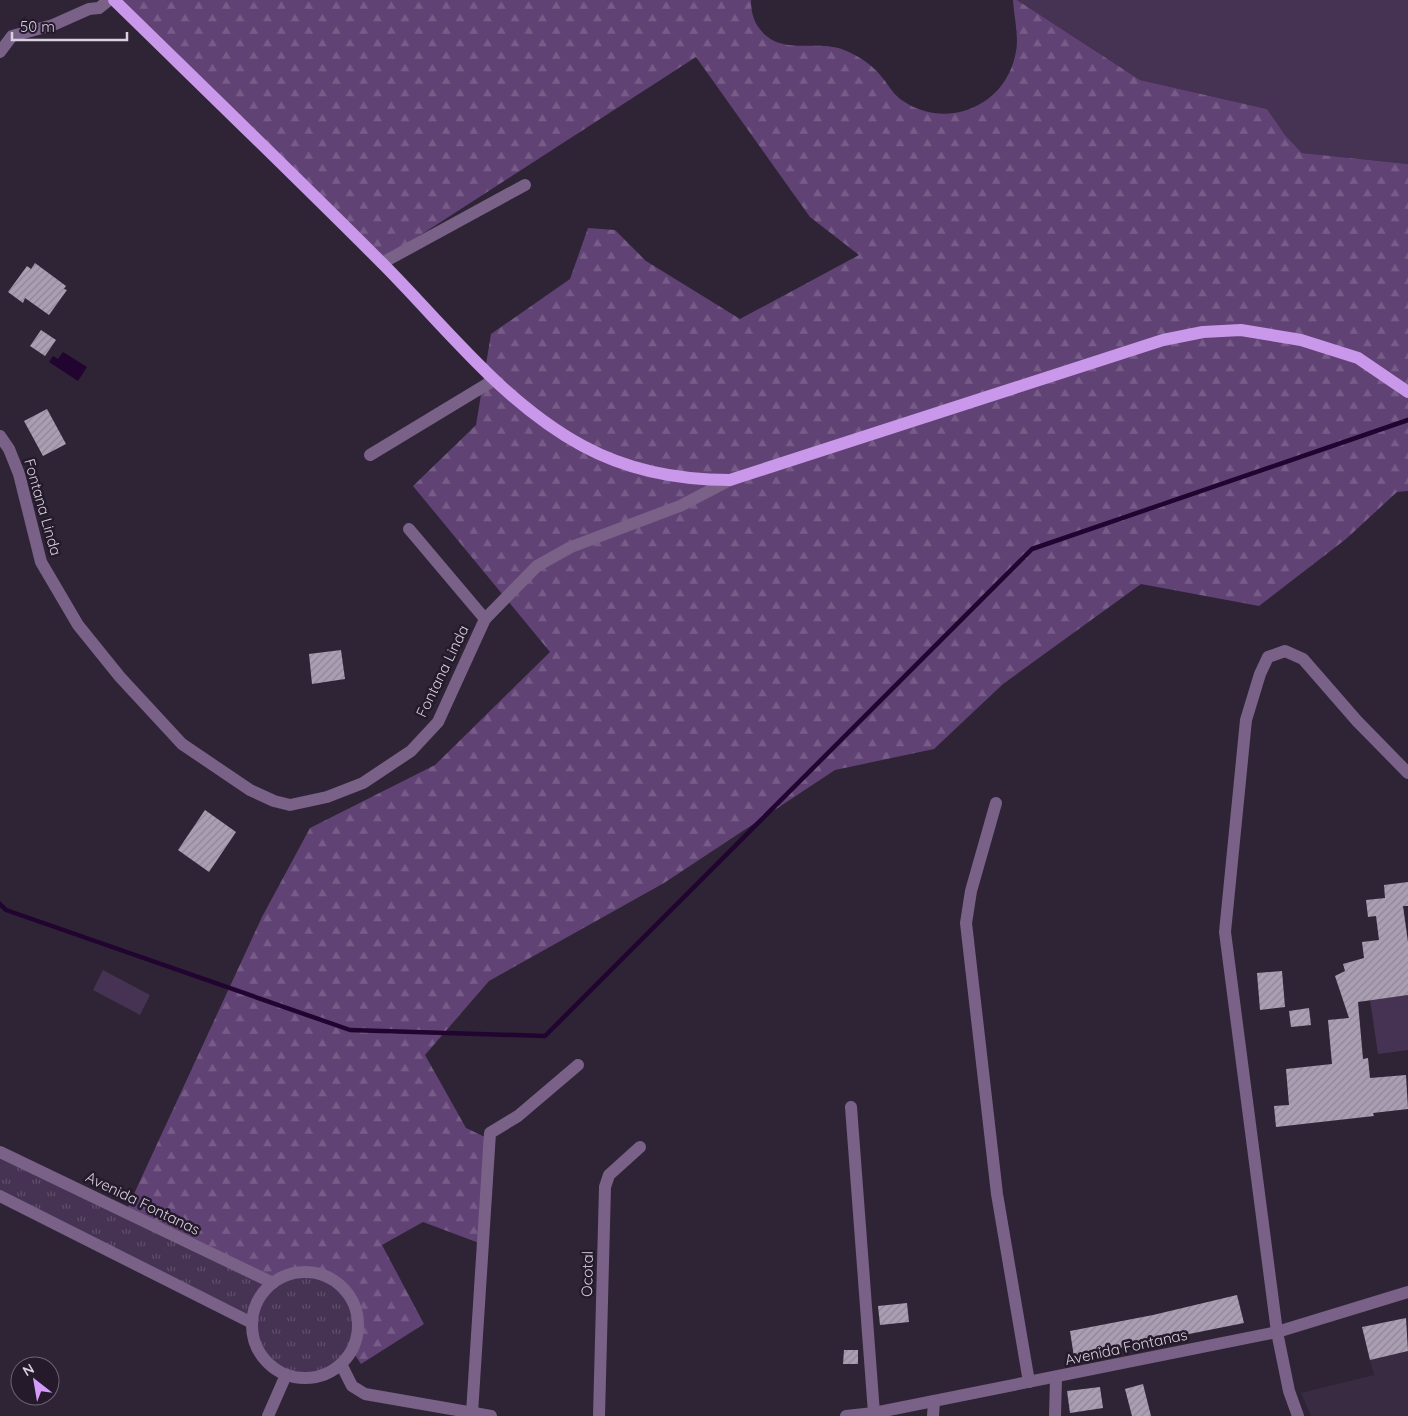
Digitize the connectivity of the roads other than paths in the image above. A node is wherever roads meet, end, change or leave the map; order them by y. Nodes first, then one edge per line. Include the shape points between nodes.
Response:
1 (109, 0) edge
2 (114, 0) edge
3 (0, 52) edge
4 (524, 185) dead end
5 (382, 263) junction
6 (494, 380) junction
7 (1408, 392) edge
8 (0, 436) edge
9 (370, 455) dead end
10 (730, 480) junction
11 (409, 529) dead end
12 (484, 619) junction
13 (1408, 773) edge
14 (996, 803) dead end
15 (578, 1065) dead end
16 (851, 1107) dead end
17 (640, 1147) dead end
18 (0, 1152) edge
19 (0, 1196) edge
20 (273, 1283) junction
21 (1408, 1292) edge
22 (252, 1323) junction
23 (1277, 1332) junction
24 (341, 1364) junction
25 (286, 1375) junction
26 (1056, 1378) junction
27 (1029, 1382) junction
28 (934, 1401) junction
29 (472, 1413) junction
30 (874, 1413) junction
31 (268, 1416) edge
32 (491, 1416) edge
33 (599, 1416) edge
34 (846, 1416) edge
35 (933, 1416) edge
36 (1055, 1416) edge
37 (1298, 1416) edge

1 - 3 street via 99,8 12,36
2 - 5 main road
4 - 5 street
5 - 6 main road
6 - 9 street
6 - 10 main road via 564,434 602,455 664,475
7 - 10 main road via 1358,358 1301,340 1241,330 1204,332 1164,340
8 - 12 street, Fontana Linda via 19,474 40,562 78,625 120,677 182,744 250,790 274,802 290,805 346,791 380,774 411,751 438,722
10 - 12 street, Fontana Linda via 680,506 571,547 537,566
11 - 12 street
13 - 23 street via 1302,659 1285,651 1268,657 1246,720 1225,932
14 - 27 street via 970,891 966,923 998,1194
15 - 29 street via 518,1116 490,1133
16 - 30 street
17 - 33 street, Ocotal via 609,1175 605,1187
18 - 20 street, Avenida Fontanas
19 - 22 street
20 - 22 street via 262,1294
20 - 24 street via 289,1274 306,1272 340,1284 351,1298 357,1315 358,1333 352,1350
21 - 23 street, Avenida Fontanas
22 - 25 street via 260,1354 272,1367
23 - 26 street, Avenida Fontanas
23 - 37 street via 1289,1391
24 - 25 street via 315,1377
24 - 29 street via 352,1386 365,1394
25 - 31 street
26 - 27 street, Avenida Fontanas
26 - 36 street
27 - 28 street, Avenida Fontanas
28 - 30 street, Avenida Fontanas
28 - 35 street
29 - 32 street
30 - 34 street, Avenida Fontanas

